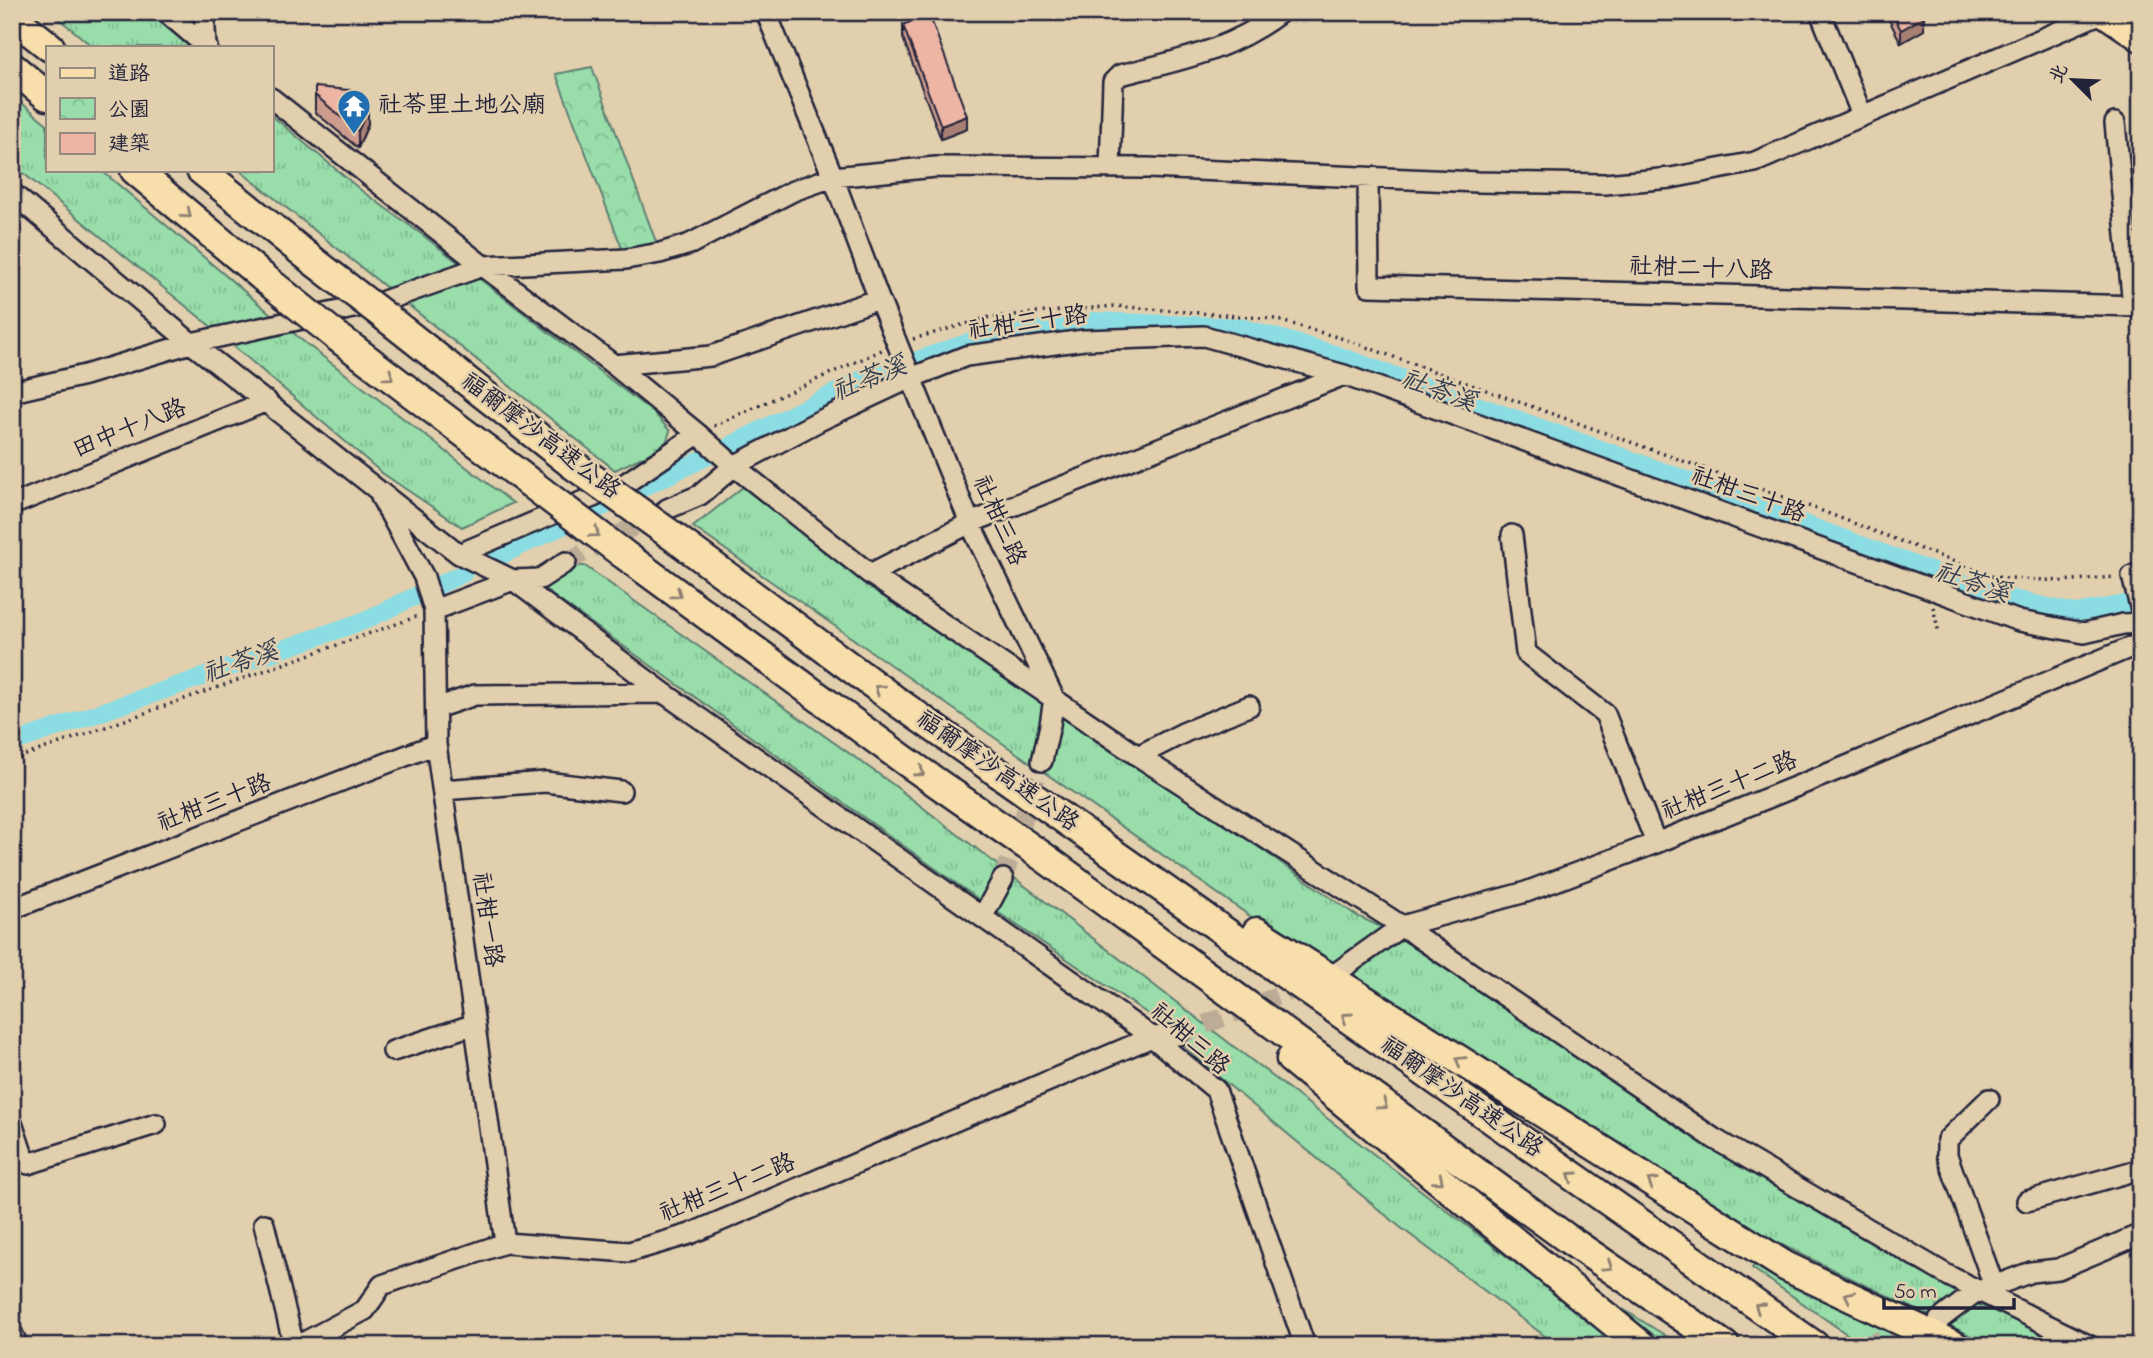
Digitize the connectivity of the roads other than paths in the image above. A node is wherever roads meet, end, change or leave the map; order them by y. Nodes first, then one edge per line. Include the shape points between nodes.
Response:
1 (166, 12) edge
2 (204, 12) edge
3 (765, 12) edge
4 (1281, 12) edge
5 (1820, 12) edge
6 (2101, 13) edge
7 (12, 17) edge
8 (2141, 40) edge
9 (49, 46) edge
10 (206, 46) edge
11 (207, 46) edge
12 (12, 67) edge
13 (46, 95) edge
14 (273, 100) edge
15 (1862, 115) junction
16 (2115, 123) dead end
17 (1110, 168) junction
18 (137, 172) edge
19 (203, 172) edge
20 (833, 177) junction
21 (1368, 178) junction
22 (12, 193) edge
23 (483, 266) junction
24 (878, 299) junction
25 (2137, 306) edge
26 (191, 343) junction
27 (614, 365) junction
28 (1344, 375) junction
29 (911, 378) junction
30 (12, 392) edge
31 (267, 401) junction
32 (698, 434) junction
33 (734, 466) junction
34 (377, 490) junction
35 (12, 505) edge
36 (667, 521) junction
37 (970, 523) junction
38 (1512, 536) dead end
39 (459, 554) junction
40 (566, 562) tunnel mouth
41 (870, 574) junction
42 (2136, 575) edge
43 (513, 580) junction
44 (431, 600) junction
45 (2141, 610) edge
46 (2141, 624) edge
47 (2141, 643) edge
48 (664, 693) junction
49 (1054, 698) junction
50 (1249, 706) dead end
51 (436, 708) junction
52 (948, 737) junction
53 (436, 744) junction
54 (1138, 756) junction
55 (1042, 761) tunnel mouth
56 (443, 790) junction
57 (621, 791) dead end
58 (1656, 843) junction
59 (1045, 858) junction
60 (1003, 878) tunnel mouth
61 (12, 909) edge
62 (983, 916) junction
63 (1402, 926) junction
64 (1339, 971) dead end
65 (475, 1024) junction
66 (1178, 1035) tunnel mouth
67 (1152, 1037) junction
68 (394, 1051) dead end
69 (1989, 1099) dead end
70 (12, 1123) edge
71 (156, 1124) dead end
72 (17, 1155) edge
73 (2141, 1169) edge
74 (2027, 1200) dead end
75 (264, 1224) dead end
76 (2141, 1234) edge
77 (505, 1243) junction
78 (1985, 1289) junction
79 (1939, 1320) tunnel mouth
80 (12, 1333) edge
81 (335, 1338) edge
82 (18, 1346) edge
83 (296, 1346) edge
84 (1305, 1346) edge
85 (1642, 1346) edge
86 (1725, 1346) edge
87 (1815, 1346) edge
88 (1955, 1346) edge
89 (2090, 1346) edge

1 - 10 street
2 - 11 street
3 - 20 street
4 - 17 street via 1259,29 1209,52 1120,75 1113,82
5 - 15 street
6 - 8 main road
6 - 15 street
7 - 9 highway
12 - 13 highway
14 - 23 street
15 - 21 street via 1755,162 1671,178 1605,184
16 - 25 street
17 - 20 street via 936,167
17 - 21 street
18 -> 59 highway, 福爾摩沙高速公路, bridge via 335,335 622,553
19 - 36 highway, 福爾摩沙高速公路, bridge via 572,464
20 - 23 street via 793,191 690,244 660,253
20 - 24 street
21 - 25 street, 社柑二十八路 via 1368,286
22 - 26 street, 社柑三路
23 - 26 street via 381,302
23 - 27 street
24 - 27 street via 711,356
24 - 29 street, 社柑三路
26 - 30 street
26 - 31 street, 社柑三路
27 - 32 street
28 - 29 street, 社柑三十路 via 1204,336 1084,340 979,354
28 - 37 street
28 - 46 street, 社柑三十路 via 2019,621 2084,633
29 - 33 street, 社柑三十路
29 - 37 street, 社柑三路
31 - 34 street, 社柑三路
31 - 35 street, 田中十八路
32 - 33 street
32 - 39 street via 626,483
33 - 36 street, 社柑三十路
33 - 41 street
34 - 39 street, 社柑三路
34 - 44 street
52 -> 36 highway, 福爾摩沙高速公路
37 - 41 street
37 - 49 street, 社柑三路
38 - 58 street via 1526,653 1605,714
39 - 43 street, 社柑三路
40 - 43 street via 540,579
41 - 49 street
42 - 45 street
43 - 44 street
43 - 48 street, 社柑三路
44 - 51 street, 社柑一路
47 - 58 street, 社柑三十二路
48 - 51 street via 475,695
48 - 62 street, 社柑三路
49 - 54 street
49 - 55 street
50 - 54 street
51 - 53 street, 社柑一路
87 -> 52 highway, 福爾摩沙高速公路
88 -> 52 highway via 1785,1266
53 - 56 street, 社柑一路
53 - 61 street, 社柑三十路
54 - 63 street
56 - 57 street via 545,782
56 - 65 street, 社柑一路
58 - 63 street, 社柑三十二路 via 1526,892
59 -> 85 highway
59 -> 86 highway, 福爾摩沙高速公路 via 1568,1239
60 - 62 street
62 - 67 street, 社柑三路
63 - 64 street, 社柑三十二路
63 - 78 street via 1713,1138 1863,1227
65 - 68 street
65 - 77 street, 社柑一路
66 - 67 street, 社柑三十二路
67 - 77 street, 社柑三十二路 via 690,1234 629,1252
67 - 84 street, 社柑三路 via 1216,1090
69 - 78 street via 1947,1140 1947,1156
70 - 72 street
71 - 72 street via 28,1164
73 - 74 street
75 - 83 street
76 - 78 street via 2058,1269 2031,1272
77 - 81 street, 社柑三十二路 via 382,1285 365,1310
78 - 79 street
78 - 89 street
80 - 82 street
81 - 83 street, 社柑三十二路

